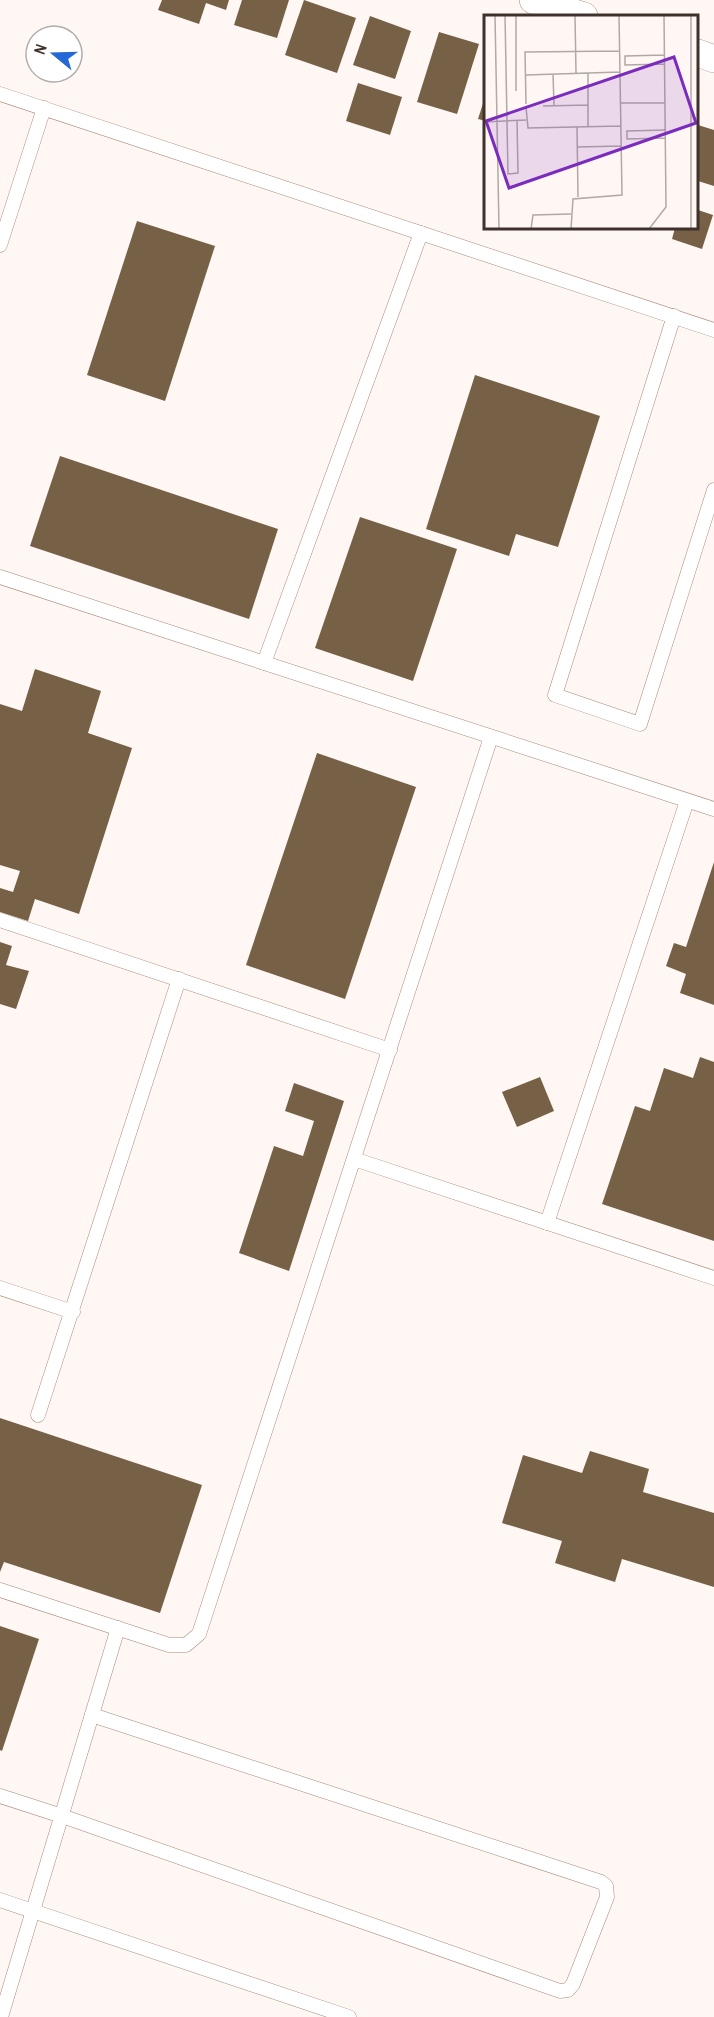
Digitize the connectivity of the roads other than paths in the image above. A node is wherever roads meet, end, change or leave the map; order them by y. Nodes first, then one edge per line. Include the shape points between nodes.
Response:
1 (533, 0) edge
2 (581, 15) edge
3 (699, 53) edge
4 (714, 59) edge
5 (0, 94) edge
6 (44, 108) junction
7 (421, 233) junction
8 (0, 245) edge
9 (674, 316) junction
10 (714, 330) edge
11 (714, 490) edge
12 (0, 577) edge
13 (264, 663) junction
14 (491, 737) junction
15 (687, 801) junction
16 (714, 809) edge
17 (0, 920) edge
18 (179, 980) junction
19 (390, 1050) junction
20 (354, 1159) junction
21 (547, 1223) junction
22 (714, 1278) edge
23 (0, 1288) edge
24 (73, 1312) junction
25 (38, 1415) dead end
26 (0, 1590) edge
27 (118, 1628) junction
28 (92, 1715) junction
29 (0, 1796) edge
30 (62, 1816) junction
31 (0, 1900) edge
32 (33, 1911) junction
33 (1, 2017) edge
34 (349, 2017) edge

1 - 2 street
3 - 4 street
5 - 6 lane
6 - 7 lane
6 - 8 lane
7 - 9 lane
7 - 13 lane
9 - 10 lane
9 - 11 lane via 555,695 640,724
12 - 13 lane
13 - 14 lane
14 - 15 lane
14 - 19 lane
15 - 16 lane
15 - 21 lane
17 - 18 lane
18 - 19 lane
18 - 24 lane
19 - 20 lane
20 - 21 lane
20 - 27 lane via 199,1634 186,1645 170,1646
21 - 22 lane
23 - 24 lane
24 - 25 lane
26 - 27 lane
27 - 28 lane
28 - 30 lane
28 - 30 lane via 601,1882 606,1886 607,1897 573,1984 560,1991
29 - 30 lane
30 - 32 lane
31 - 32 lane
32 - 33 lane
32 - 34 lane

